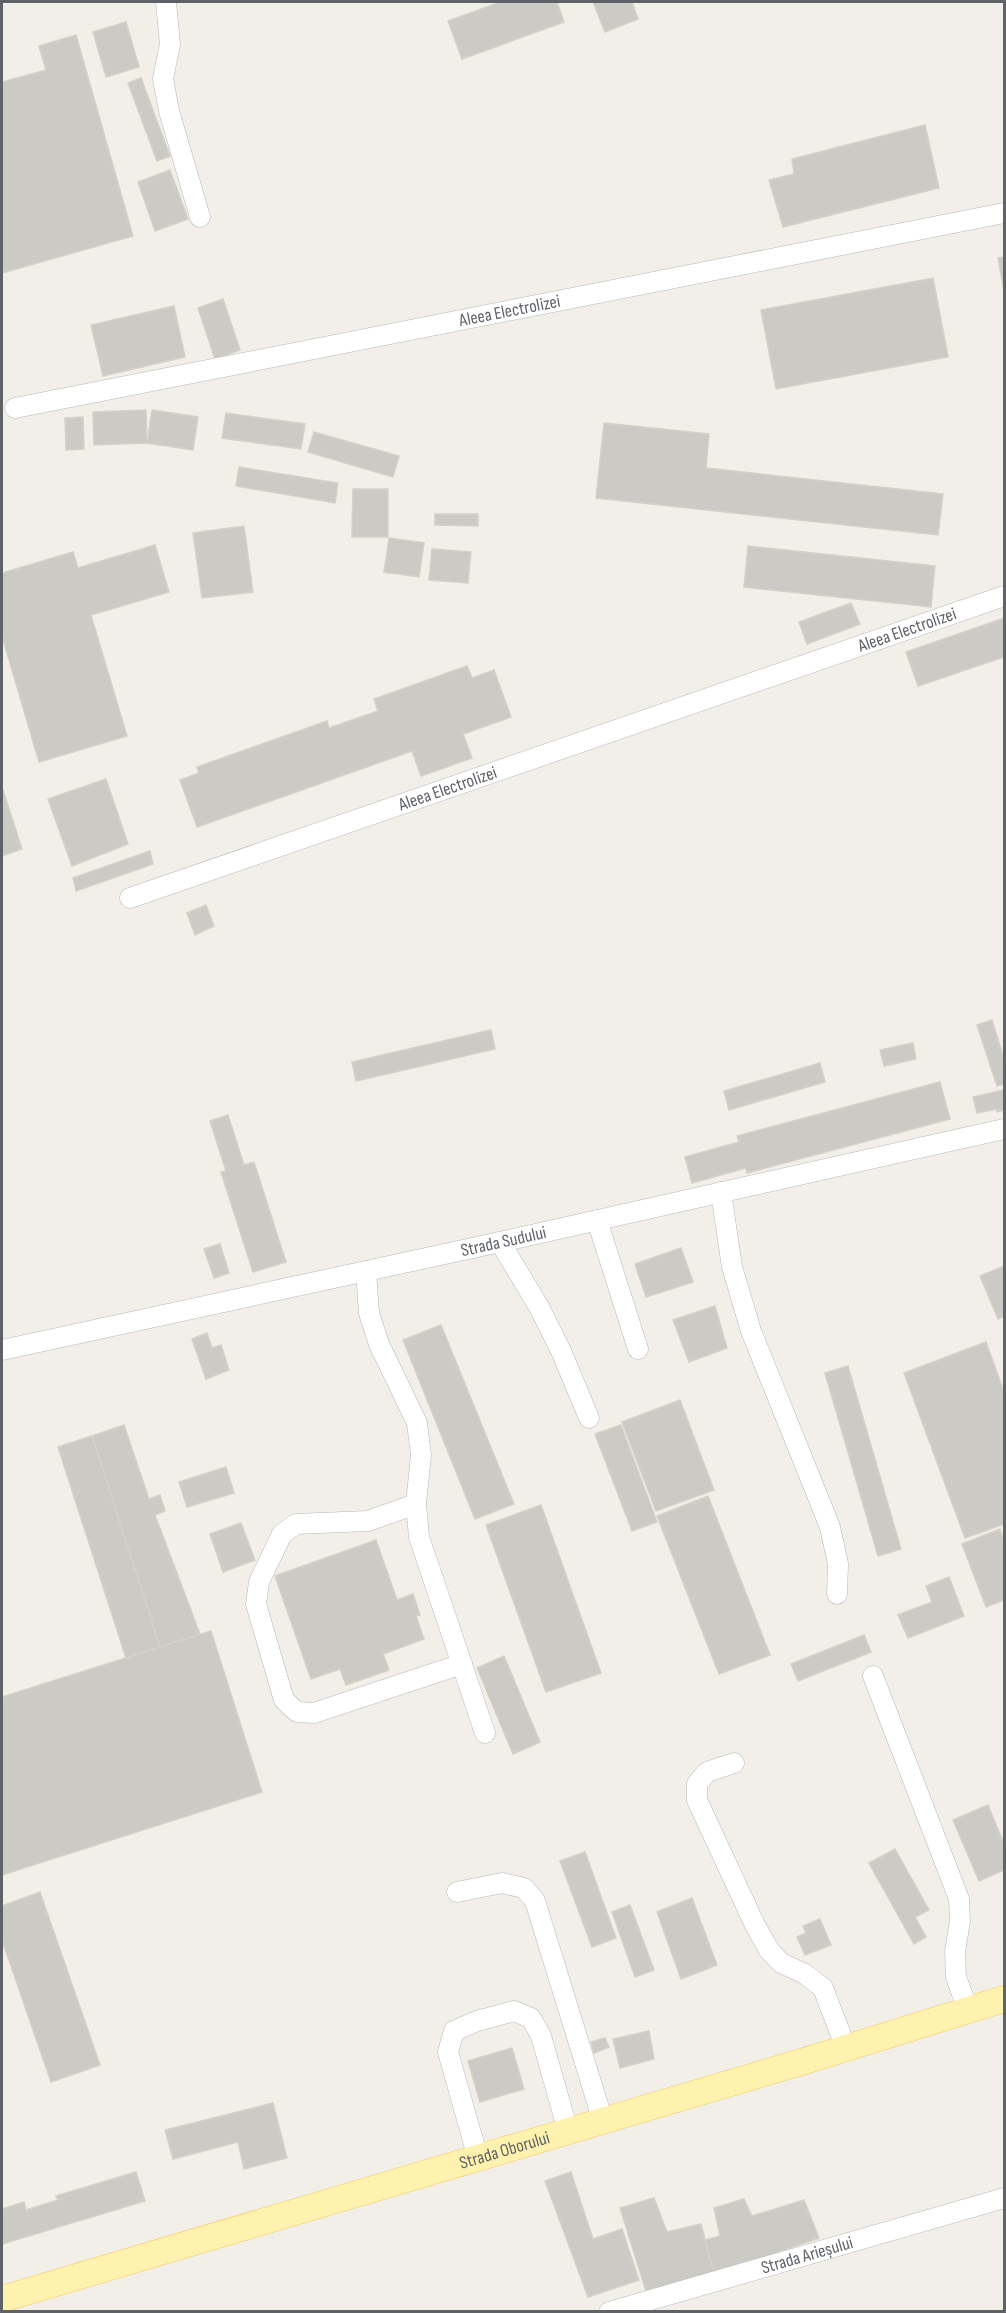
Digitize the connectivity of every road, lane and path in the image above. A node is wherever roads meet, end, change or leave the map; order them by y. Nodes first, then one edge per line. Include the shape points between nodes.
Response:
1 (166, 2) edge
2 (1005, 213) edge
3 (200, 217) dead end
4 (15, 408) dead end
5 (1005, 596) edge
6 (130, 898) dead end
7 (1005, 1129) edge
8 (721, 1192) junction
9 (597, 1220) junction
10 (500, 1242) junction
11 (366, 1271) junction
12 (638, 1348) dead end
13 (2, 1350) edge
14 (589, 1418) dead end
15 (416, 1504) junction
16 (837, 1594) dead end
17 (462, 1664) junction
18 (873, 1676) dead end
19 (485, 1733) dead end
20 (734, 1762) dead end
21 (457, 1892) dead end
22 (1005, 1999) edge
23 (968, 2010) junction
24 (846, 2048) junction
25 (603, 2121) junction
26 (568, 2131) junction
27 (478, 2158) junction
28 (1005, 2198) edge
29 (2, 2299) edge
30 (609, 2312) edge

1 - 3 street via 170,44 163,79
2 - 4 street, Aleea Electrolizei
5 - 6 street, Aleea Electrolizei
7 - 8 street, Strada Sudului
8 - 9 street, Strada Sudului
8 - 16 street via 732,1267 751,1331 830,1527 838,1564
9 - 10 street, Strada Sudului
9 - 12 street
10 - 11 street, Strada Sudului
10 - 14 street via 557,1342
11 - 13 street, Strada Sudului
11 - 15 street via 369,1313 379,1344 417,1423 420,1455
15 - 17 street via 419,1537
15 - 17 street via 368,1521 296,1524 282,1534 259,1582 256,1604 284,1700 297,1712 314,1713
17 - 19 street
18 - 23 street via 959,1899 956,1977
20 - 24 street via 708,1772 697,1784 697,1800 769,1950 781,1963 823,1988
21 - 25 street via 502,1883 524,1888 535,1901
22 - 23 main road, Strada Oborului
23 - 24 main road, Strada Oborului
24 - 25 main road, Strada Oborului
25 - 26 main road, Strada Oborului
26 - 27 main road, Strada Oborului
26 - 27 street via 541,2037 531,2018 514,2011 477,2021 453,2031 448,2052
27 - 29 main road, Strada Oborului
28 - 30 street, Strada Arieșului

